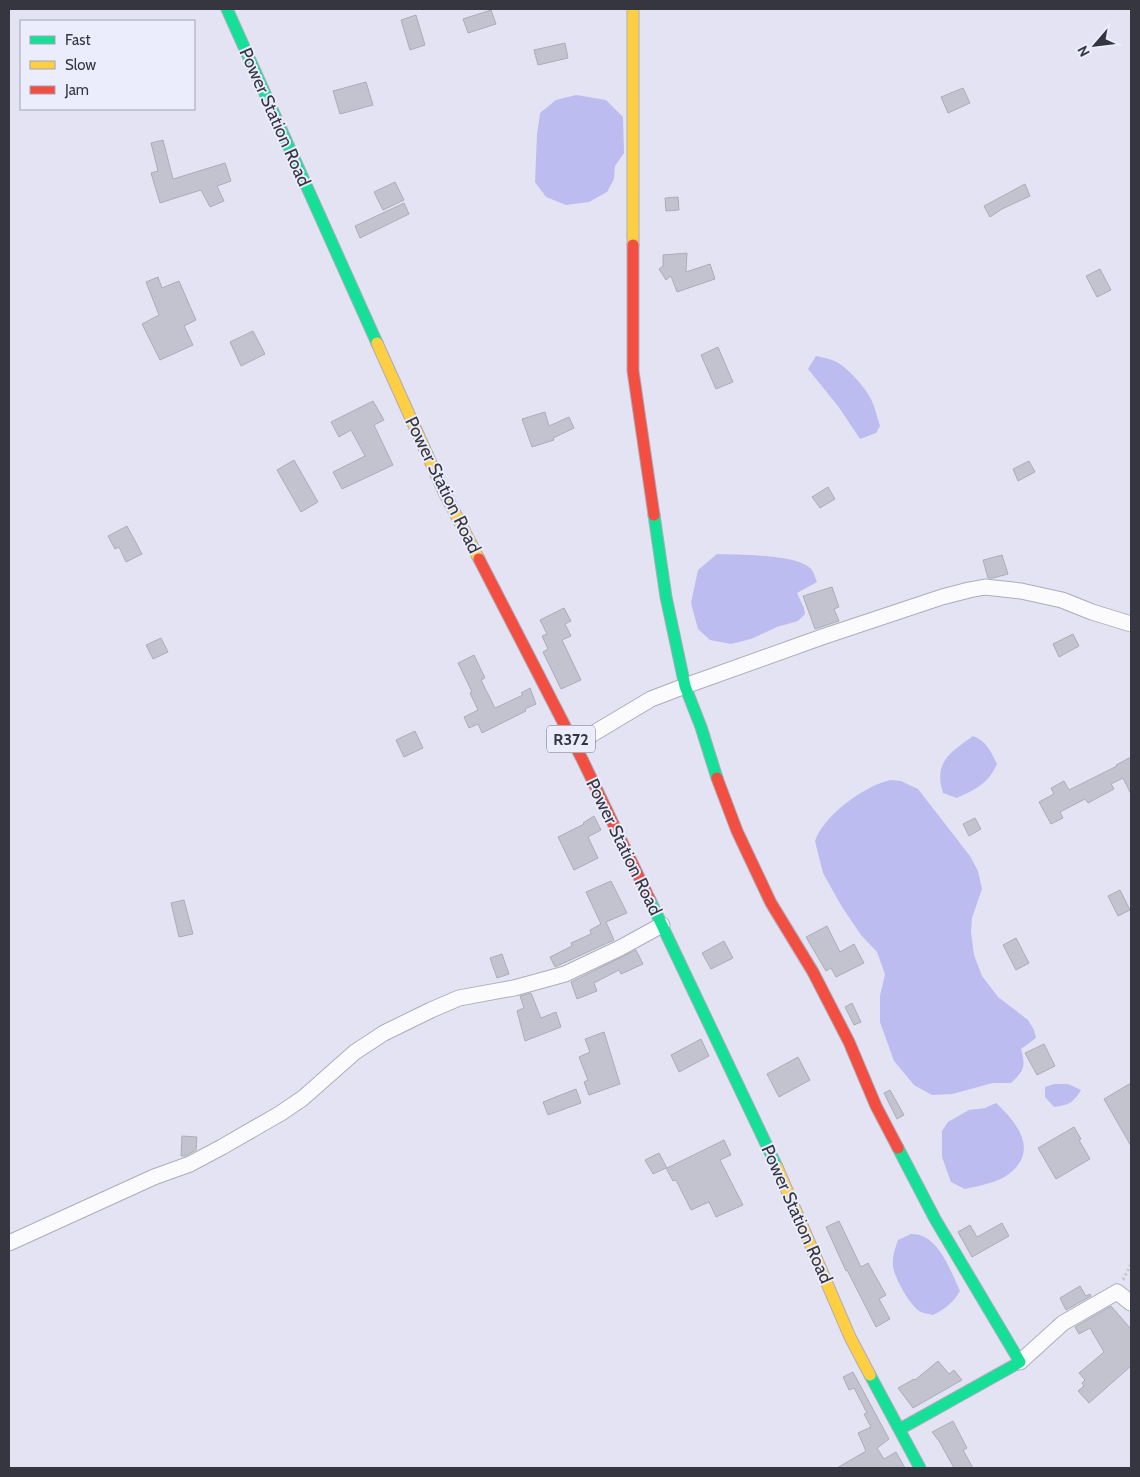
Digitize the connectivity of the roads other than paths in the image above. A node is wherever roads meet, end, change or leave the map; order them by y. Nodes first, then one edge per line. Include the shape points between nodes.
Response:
1 (227, 9) edge
2 (633, 9) edge
3 (1131, 624) edge
4 (685, 686) junction
5 (574, 745) junction
6 (662, 925) junction
7 (9, 1242) edge
8 (1131, 1303) edge
9 (1020, 1362) junction
10 (900, 1430) junction
11 (920, 1468) edge

1 - 5 main road, Power Station Road / R372 via 444,492
2 - 4 main road via 634,371 666,597
3 - 4 street via 1062,600 1021,590 985,587 933,600 822,636
4 - 5 street via 651,700
4 - 9 main road via 733,822 771,903 813,972 849,1042 876,1106 935,1219
5 - 6 main road, Power Station Road / R372
6 - 7 street via 564,974 514,988 459,998 431,1010 384,1033 355,1052 303,1098 222,1147
6 - 10 main road, Power Station Road / R372 via 764,1138 850,1337
8 - 9 street via 1117,1292 1063,1323
9 - 10 main road
10 - 11 main road, Power Station Road / R372

